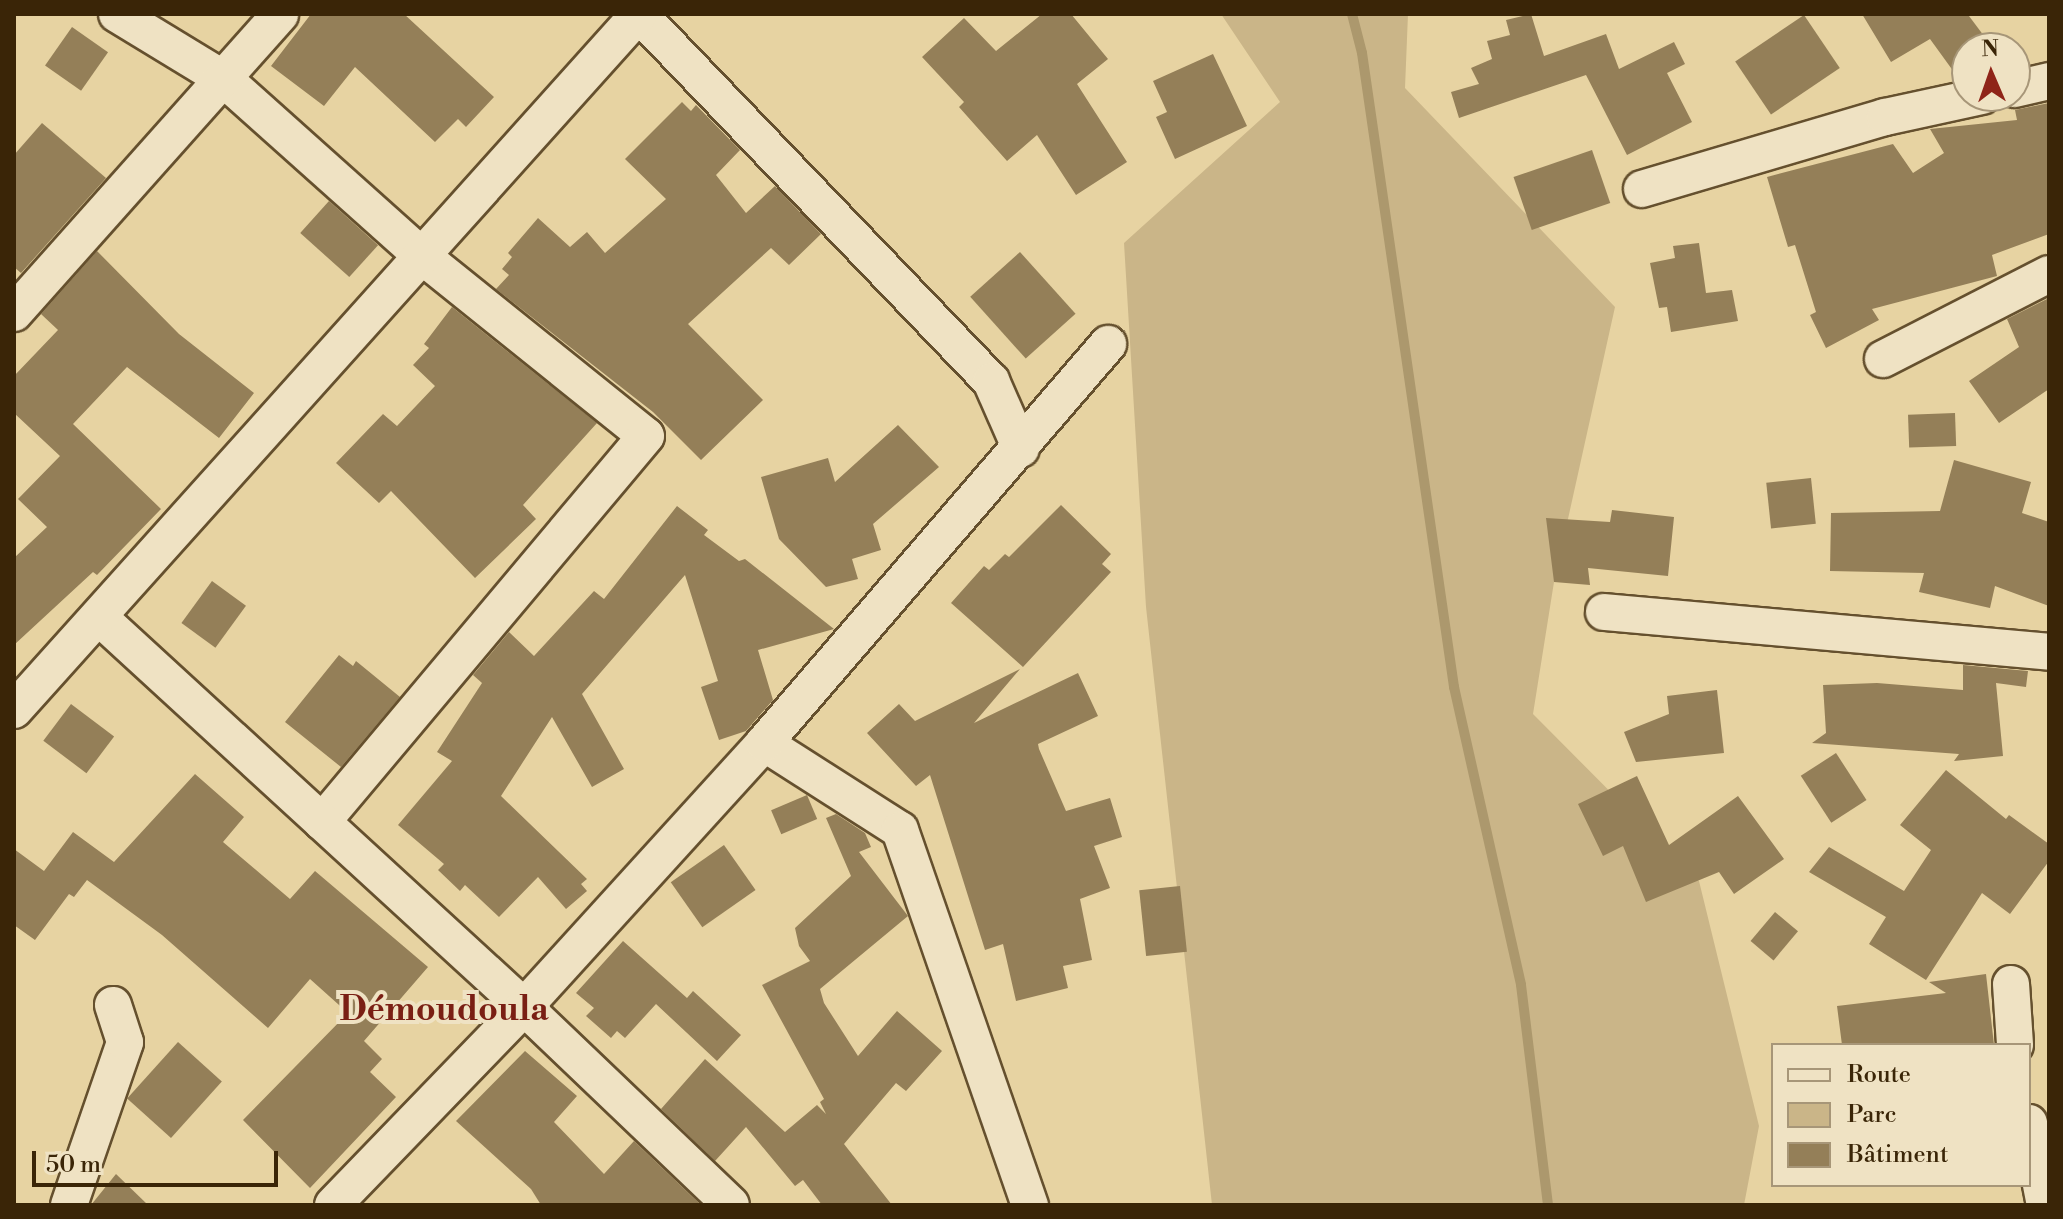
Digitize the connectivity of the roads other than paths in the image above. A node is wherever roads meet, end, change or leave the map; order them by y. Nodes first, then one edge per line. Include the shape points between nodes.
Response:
1 (117, 14) edge
2 (280, 14) edge
3 (639, 14) edge
4 (224, 79) junction
5 (1951, 103) edge
6 (1642, 189) dead end
7 (422, 256) junction
8 (2049, 274) edge
9 (14, 313) edge
10 (1108, 344) dead end
11 (1883, 359) dead end
12 (1021, 449) junction
13 (1604, 612) dead end
14 (100, 618) junction
15 (2049, 652) edge
16 (14, 710) edge
17 (764, 743) junction
18 (322, 822) junction
19 (2011, 984) dead end
20 (113, 1005) dead end
21 (524, 1007) junction
22 (2015, 1043) edge
23 (2031, 1133) edge
24 (708, 1197) edge
25 (69, 1205) edge
26 (333, 1205) edge
27 (1030, 1205) edge
28 (2045, 1205) edge

1 - 4 street
2 - 4 street
3 - 7 street
3 - 12 street via 991,381
4 - 7 street
4 - 9 street
5 - 6 street
7 - 14 street
7 - 18 street via 646,436
8 - 11 street
10 - 12 street
12 - 17 street
13 - 15 street
14 - 16 street
14 - 18 street
17 - 21 street
17 - 27 street via 900,830
18 - 21 street
19 - 22 street
20 - 25 street via 125,1042
21 - 24 street
21 - 26 street
23 - 28 street

